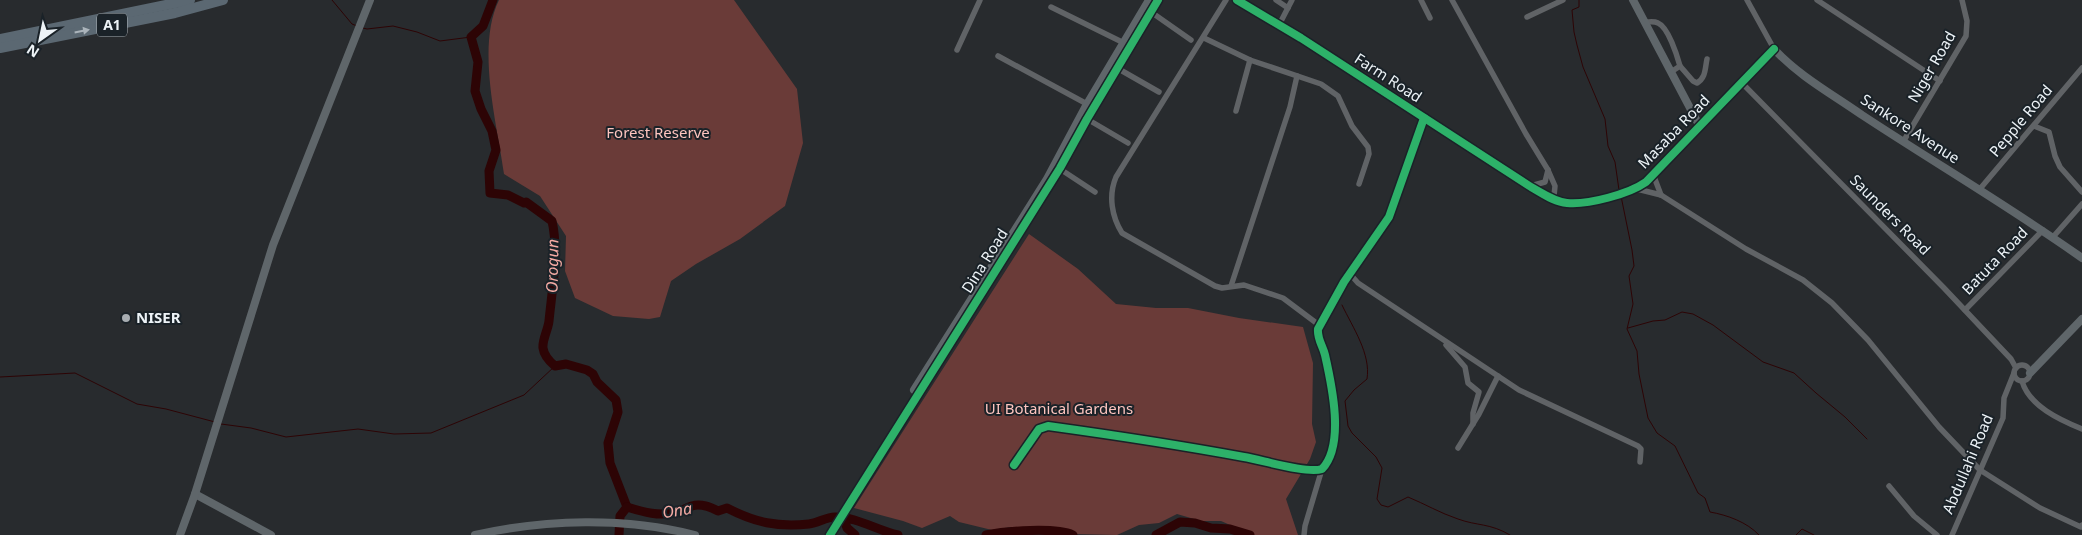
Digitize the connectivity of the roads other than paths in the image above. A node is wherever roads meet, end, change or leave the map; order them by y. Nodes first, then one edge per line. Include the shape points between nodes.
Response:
1 (190, 0) edge
2 (223, 0) edge
3 (370, 0) edge
4 (980, 0) edge
5 (1150, 0) edge
6 (1158, 0) edge
7 (1226, 0) edge
8 (1237, 0) edge
9 (1276, 0) edge
10 (1292, 0) edge
11 (1421, 0) edge
12 (1452, 0) edge
13 (1563, 0) edge
14 (1633, 0) edge
15 (1747, 0) edge
16 (1817, 0) edge
17 (1962, 0) edge
18 (146, 4) edge
19 (1051, 6) dead end
20 (1288, 8) junction
21 (1151, 12) junction
22 (1527, 17) dead end
23 (1430, 18) dead end
24 (1646, 22) junction
25 (1279, 25) junction
26 (1204, 38) junction
27 (0, 39) edge
28 (1191, 40) dead end
29 (1124, 43) junction
30 (0, 48) edge
31 (957, 50) dead end
32 (1774, 50) junction
33 (998, 56) dead end
34 (1707, 59) dead end
35 (1250, 60) junction
36 (1680, 66) junction
37 (1117, 68) junction
38 (2082, 68) edge
39 (1671, 72) junction
40 (1297, 76) junction
41 (1940, 81) junction
42 (1741, 82) junction
43 (1159, 92) dead end
44 (1088, 104) junction
45 (1236, 112) dead end
46 (1087, 118) junction
47 (1424, 118) junction
48 (1699, 125) junction
49 (2034, 126) junction
50 (1903, 142) junction
51 (1128, 143) dead end
52 (1058, 167) junction
53 (1548, 170) junction
54 (1653, 174) junction
55 (1523, 181) junction
56 (1646, 182) junction
57 (1359, 184) dead end
58 (1534, 185) junction
59 (1637, 189) junction
60 (1979, 190) junction
61 (1095, 192) dead end
62 (2082, 192) edge
63 (1652, 193) junction
64 (1661, 195) junction
65 (1554, 196) junction
66 (1577, 202) junction
67 (2082, 204) edge
68 (2043, 230) junction
69 (2053, 237) junction
70 (2082, 258) edge
71 (1350, 274) junction
72 (1231, 286) junction
73 (1965, 310) junction
74 (2081, 324) edge
75 (1319, 325) junction
76 (1442, 340) junction
77 (2015, 371) junction
78 (2030, 373) junction
79 (1498, 376) junction
80 (2020, 380) junction
81 (2010, 383) junction
82 (1473, 424) junction
83 (2082, 429) edge
84 (1458, 448) dead end
85 (1640, 462) dead end
86 (1014, 465) dead end
87 (1322, 469) junction
88 (1980, 470) junction
89 (1889, 486) dead end
90 (195, 495) junction
91 (602, 526) junction
92 (633, 527) junction
93 (2082, 527) edge
94 (828, 533) edge
95 (180, 535) edge
96 (263, 535) edge
97 (271, 535) edge
98 (475, 535) edge
99 (493, 535) edge
100 (676, 535) edge
101 (695, 535) edge
102 (1304, 535) edge
103 (1938, 535) edge
104 (1952, 535) edge

1 - 18 highway, A1
30 -> 2 highway, A1 via 175,13
3 - 90 street via 273,246
4 - 31 street
5 - 29 street, Dina Road
6 - 21 street, Dina Road
7 - 26 street
8 - 25 street, Farm Road
9 - 20 street
10 - 20 street
11 - 23 street
12 - 53 street
13 - 22 street
14 - 24 street
15 - 32 street, Sankore Avenue
16 - 41 street
17 - 41 street, Niger Road via 1967,21 1966,36
18 - 27 highway, A1
19 - 29 street
20 - 25 street
21 - 28 street
21 - 37 street, Dina Road
24 - 36 street via 1663,26
24 - 39 street
25 - 47 street, Farm Road
26 - 35 street
26 - 72 street via 1116,177 1112,205 1122,233 1215,286
29 - 44 street, Dina Road
32 - 42 street, Masaba Road
32 - 50 street, Sankore Avenue via 1820,88
33 - 44 street
34 - 36 street via 1705,75 1697,83
35 - 40 street
35 - 45 street
36 - 39 street
37 - 43 street
37 - 46 street, Dina Road
38 - 49 street, Pepple Road
39 - 48 street
40 - 57 street via 1321,84 1338,96 1352,126 1368,147 1368,160
40 - 72 street via 1290,107
41 - 50 street, Niger Road
42 - 48 street, Masaba Road
42 - 73 street, Saunders Road
44 - 52 street, Dina Road
46 - 51 street
46 - 52 street, Dina Road
47 - 55 street, Farm Road
47 - 71 street via 1389,216
48 - 54 street, Masaba Road
49 - 60 street, Pepple Road
49 - 62 street via 2049,132 2060,167
50 - 60 street, Sankore Avenue
52 - 61 street
52 - 94 street, Dina Road
53 - 58 street via 1545,182
53 - 65 street via 1555,186
54 - 56 street, Masaba Road
54 - 64 street
55 - 58 street, Farm Road
55 - 66 street, Farm Road via 1558,201
56 - 59 street, Masaba Road
56 - 63 street
58 - 65 street, Farm Road
59 - 63 street
59 - 66 street, Masaba Road
60 - 68 street, Sankore Avenue
63 - 64 street
64 - 88 street via 1746,249 1803,280 1832,303
65 - 66 street, Farm Road
67 - 69 street
68 - 69 street, Sankore Avenue
68 - 73 street, Batuta Road
69 - 70 street, Sankore Avenue
71 - 75 street
71 - 76 street via 1358,283
72 - 75 street via 1244,285 1282,298
73 - 77 street, Saunders Road via 2011,359
74 - 78 street
75 - 87 street via 1317,336 1326,358 1335,442 1332,454
76 - 79 street
76 - 82 street via 1465,367 1468,383 1479,392 1472,414
77 - 78 street via 2024,366
77 - 80 street
77 - 81 street, Abdullahi Road
78 - 80 street via 2028,378
79 - 82 street
79 - 85 street via 1528,394 1638,446 1641,449
80 - 81 street
80 - 83 street via 2025,392 2042,408
81 - 88 street, Abdullahi Road via 2004,398 2003,418
82 - 84 street
86 - 87 street via 1039,429 1048,426 1192,448 1310,471
87 - 102 street
88 - 93 street via 2040,508
88 - 104 street, Abdullahi Road
89 - 103 street via 1914,516
90 - 95 street
90 - 96 street
90 - 97 street
91 - 92 street
91 - 98 street via 526,525
91 - 99 street via 526,529
92 - 100 street
92 - 101 street via 664,527

